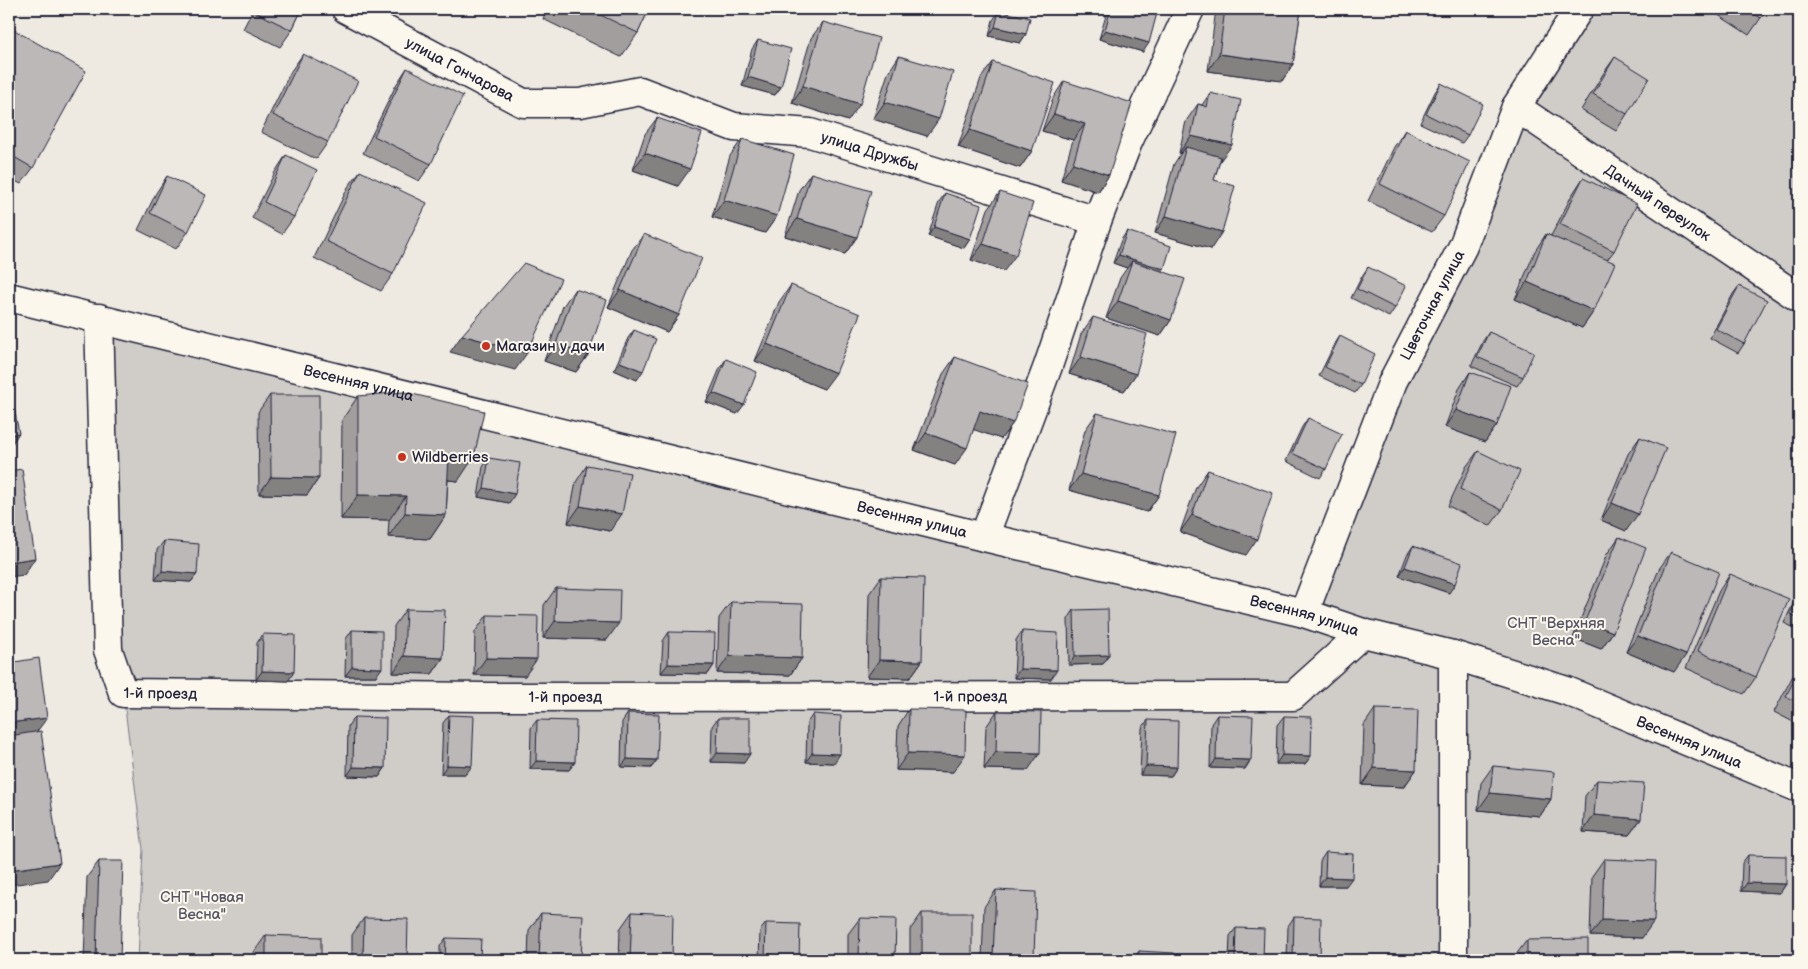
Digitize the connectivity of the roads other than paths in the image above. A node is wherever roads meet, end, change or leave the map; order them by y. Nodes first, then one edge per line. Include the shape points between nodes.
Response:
1 (346, 9) edge
2 (1190, 9) edge
3 (1579, 9) edge
4 (640, 91) joint
5 (1516, 107) junction
6 (1097, 221) junction
7 (9, 297) edge
8 (1799, 298) edge
9 (99, 318) junction
10 (984, 538) junction
11 (1304, 613) junction
12 (1363, 633) junction
13 (1453, 656) junction
14 (1799, 788) edge
15 (1453, 960) edge

1 - 4 street, улица Гончарова via 523,103 580,103
2 - 6 street via 1128,142
3 - 5 street, Цветочная улица
4 - 6 street, улица Дружбы via 734,127 810,133
5 - 8 street, Дачный переулок
5 - 11 street, Цветочная улица via 1463,246 1393,381
6 - 10 street via 1048,366
7 - 9 street, Весенняя улица
9 - 10 street, Весенняя улица
9 - 12 street, 1-й проезд via 108,650 123,693 483,697 1292,696
10 - 11 street, Весенняя улица
11 - 12 street, Весенняя улица
12 - 13 street, Весенняя улица
13 - 14 street, Весенняя улица via 1567,691
13 - 15 street

